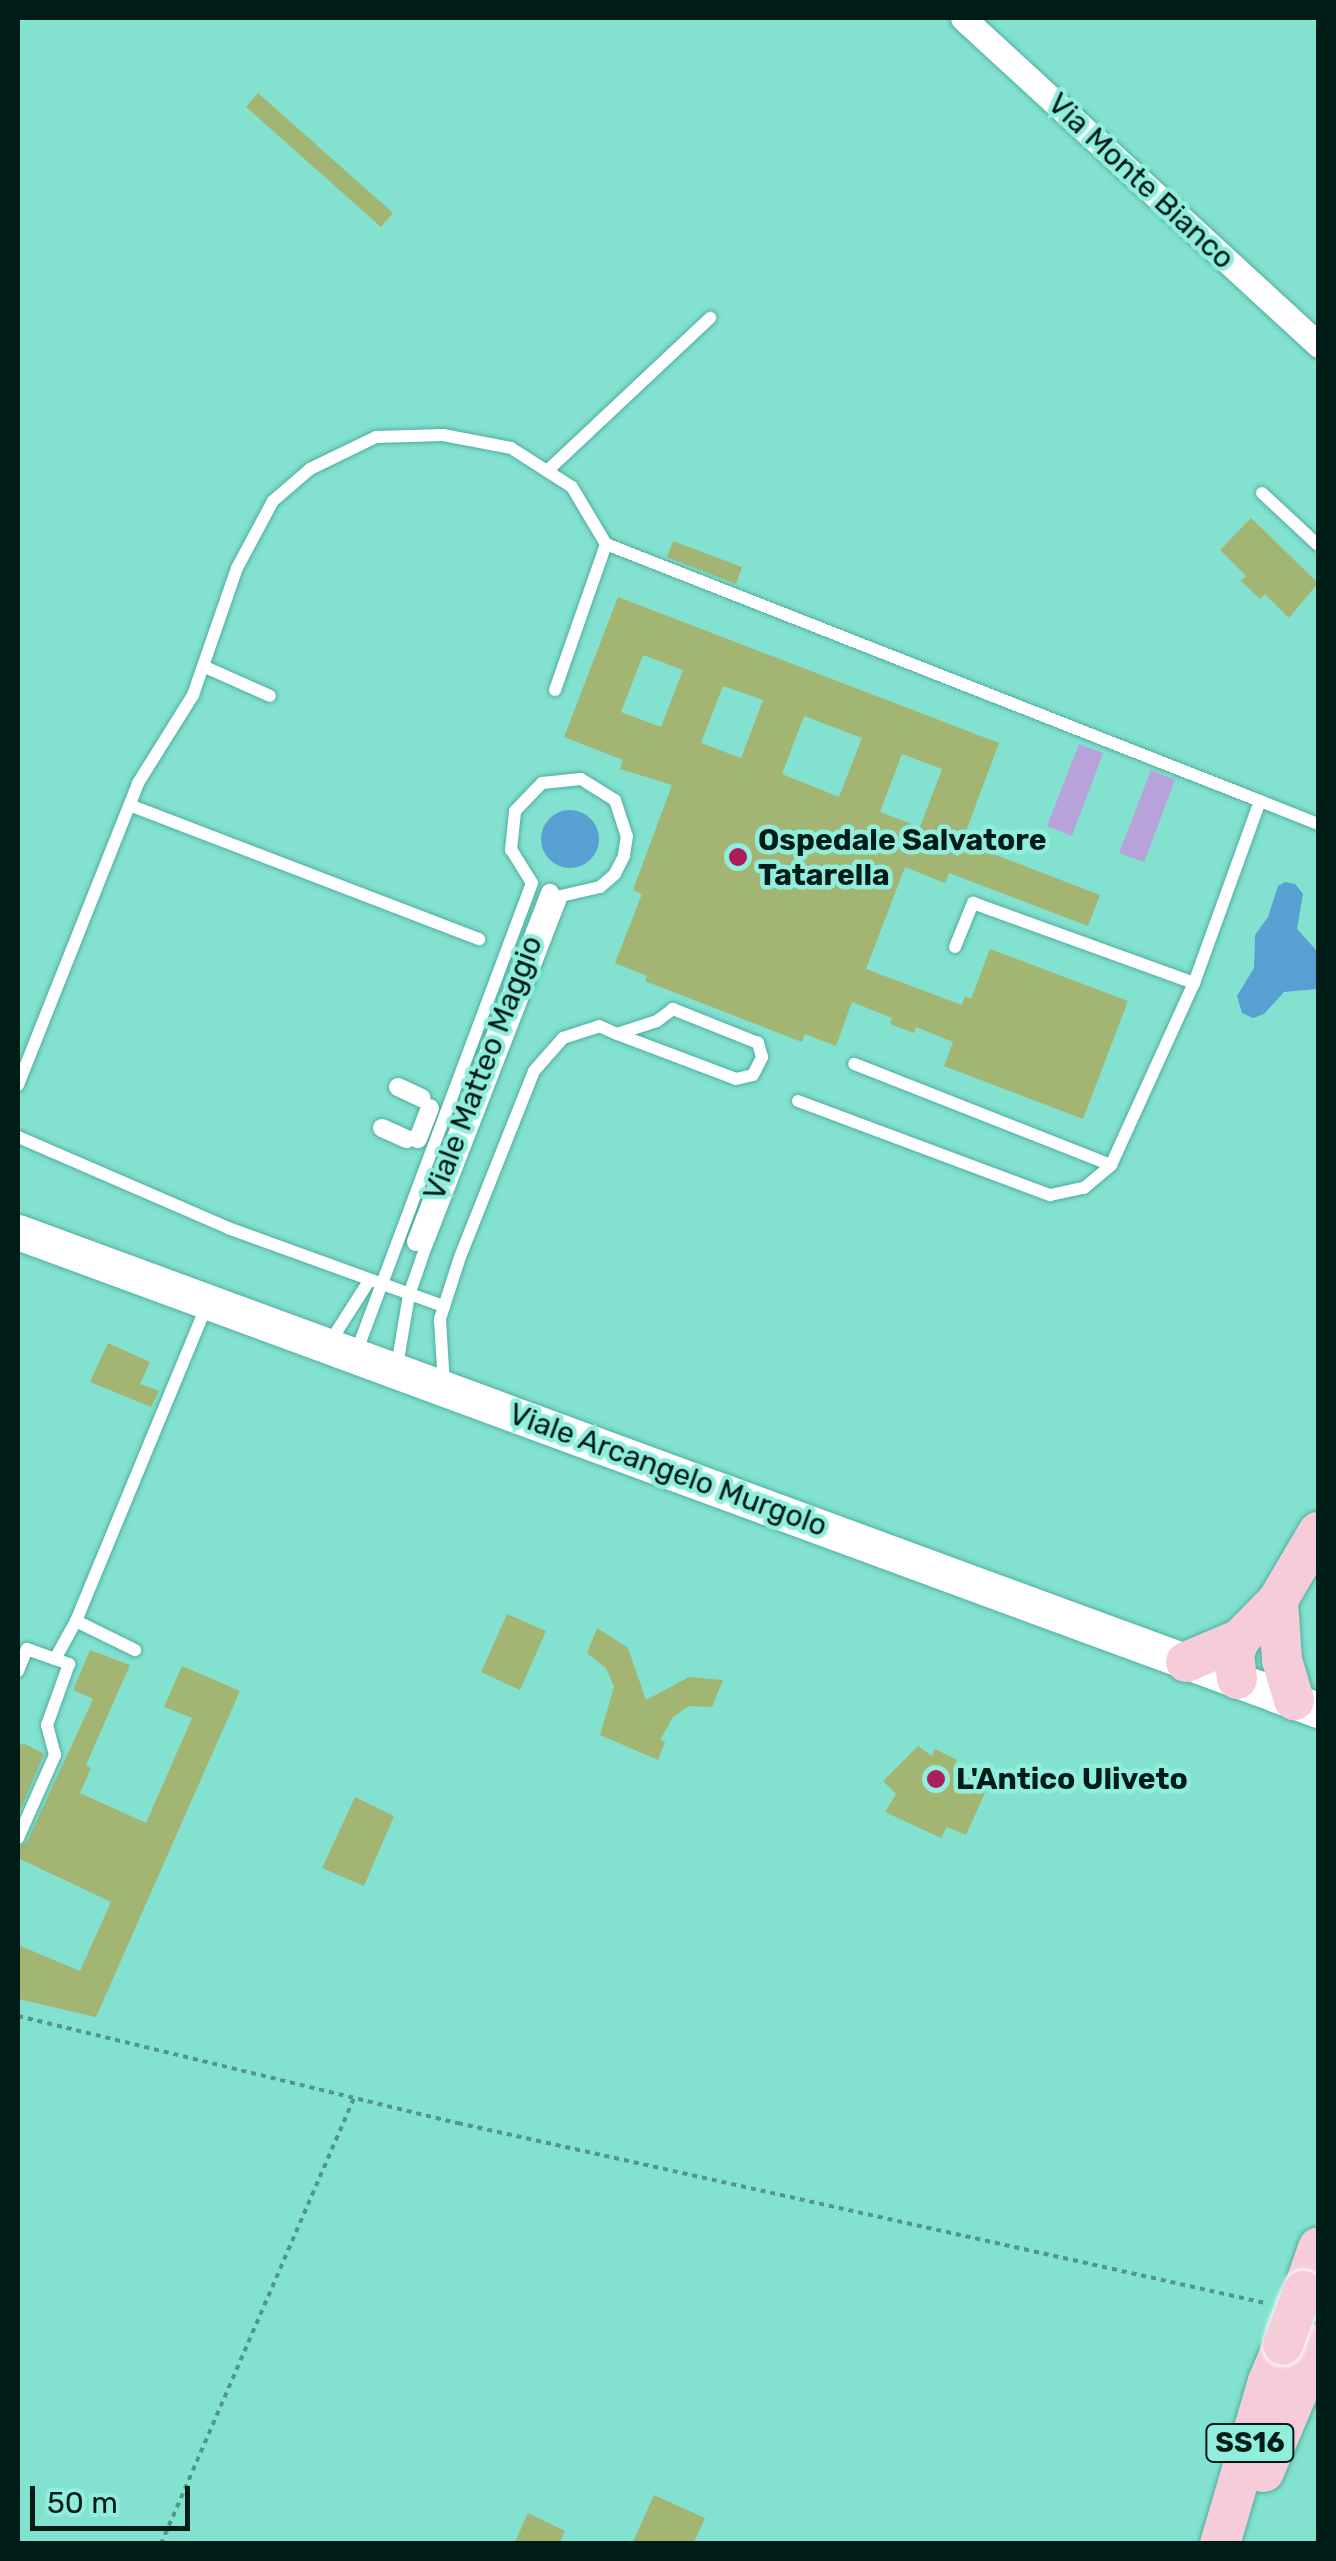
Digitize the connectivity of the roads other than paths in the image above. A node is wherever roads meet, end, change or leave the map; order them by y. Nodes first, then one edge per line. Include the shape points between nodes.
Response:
1 (963, 18) edge
2 (710, 318) dead end
3 (1318, 346) edge
4 (547, 470) junction
5 (1262, 493) dead end
6 (606, 544) junction
7 (1318, 545) edge
8 (205, 667) junction
9 (556, 690) dead end
10 (270, 696) dead end
11 (1260, 802) junction
12 (132, 806) junction
13 (1318, 824) edge
14 (550, 893) dead end
15 (479, 939) dead end
16 (956, 947) dead end
17 (1194, 983) junction
18 (617, 1034) junction
19 (854, 1064) dead end
20 (18, 1085) edge
21 (398, 1087) dead end
22 (798, 1101) dead end
23 (382, 1128) dead end
24 (449, 1133) junction
25 (18, 1137) edge
26 (1111, 1165) junction
27 (18, 1232) edge
28 (416, 1242) dead end
29 (376, 1284) junction
30 (409, 1295) junction
31 (208, 1301) junction
32 (444, 1306) junction
33 (343, 1348) junction
34 (397, 1369) junction
35 (444, 1388) junction
36 (1318, 1532) edge
37 (1279, 1616) junction
38 (76, 1622) junction
39 (135, 1650) dead end
40 (55, 1659) junction
41 (1239, 1659) junction
42 (1186, 1662) joint
43 (18, 1671) edge
44 (1306, 1705) edge
45 (18, 1838) edge
46 (1318, 2248) edge
47 (1301, 2296) edge
48 (1300, 2346) edge
49 (1220, 2544) edge
50 (1241, 2544) edge

1 - 3 street, Via Monte Bianco
2 - 4 lane
4 - 6 lane via 572,487
4 - 8 lane via 511,448 442,434 376,437 310,469 273,501 244,555
5 - 7 lane
6 - 9 lane
6 - 11 lane via 1056,727
8 - 10 lane
8 - 12 lane via 138,783
11 - 13 lane
11 - 17 lane
12 - 15 lane
12 - 20 lane
14 - 24 street, Viale Matteo Maggio
16 - 17 lane via 973,903
17 - 26 lane
18 - 18 lane via 736,1079 753,1075 762,1057 758,1043 673,1008
18 - 32 lane via 599,1026 564,1038 534,1071
19 - 26 lane
21 - 23 street via 426,1103 412,1139
22 - 26 lane via 1050,1195 1084,1188
24 - 28 street, Viale Matteo Maggio
24 - 29 lane
24 - 30 lane via 532,883 511,850 515,811 542,783 581,779 600,786 624,817 624,856 600,887 562,896
25 - 29 lane
27 - 31 main road, Viale Arcangelo Murgolo
29 - 30 lane
29 - 33 lane
29 - 33 lane
30 - 32 lane
30 - 34 lane
31 - 33 main road, Viale Arcangelo Murgolo
31 - 38 lane
32 - 35 lane
33 - 34 main road, Viale Arcangelo Murgolo
34 - 35 main road, Viale Arcangelo Murgolo
35 - 42 main road, Viale Arcangelo Murgolo
36 - 37 highway
37 - 41 highway
37 - 44 highway
38 - 39 lane
38 - 40 lane
40 - 43 lane via 27,1649
40 - 45 lane via 69,1664 48,1725 55,1756
41 - 42 highway
41 - 44 main road
46 - 47 highway, SS16
47 - 48 highway, SS16, bridge
48 - 49 highway, SS16 via 1268,2381
48 - 50 highway, SS16

